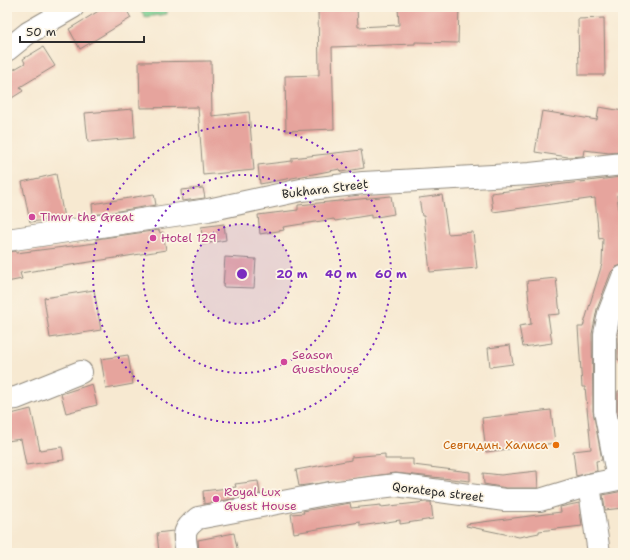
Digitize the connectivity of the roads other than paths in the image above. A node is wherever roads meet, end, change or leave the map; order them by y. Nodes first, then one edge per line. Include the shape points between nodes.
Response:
1 (74, 7) edge
2 (7, 50) edge
3 (623, 164) edge
4 (7, 240) edge
5 (623, 278) edge
6 (81, 372) dead end
7 (7, 399) edge
8 (621, 478) edge
9 (589, 485) junction
10 (187, 553) edge
11 (599, 553) edge

1 - 2 street via 28,33
3 - 4 street, Bukhara Street via 530,174 363,183 301,190 208,210
5 - 8 street via 609,313 605,334 605,411
6 - 7 street via 16,398
8 - 9 street, Qoratepa street
9 - 10 street, Qoratepa street via 540,500 505,500 396,485 330,493 198,518 189,524 184,533
9 - 11 street

